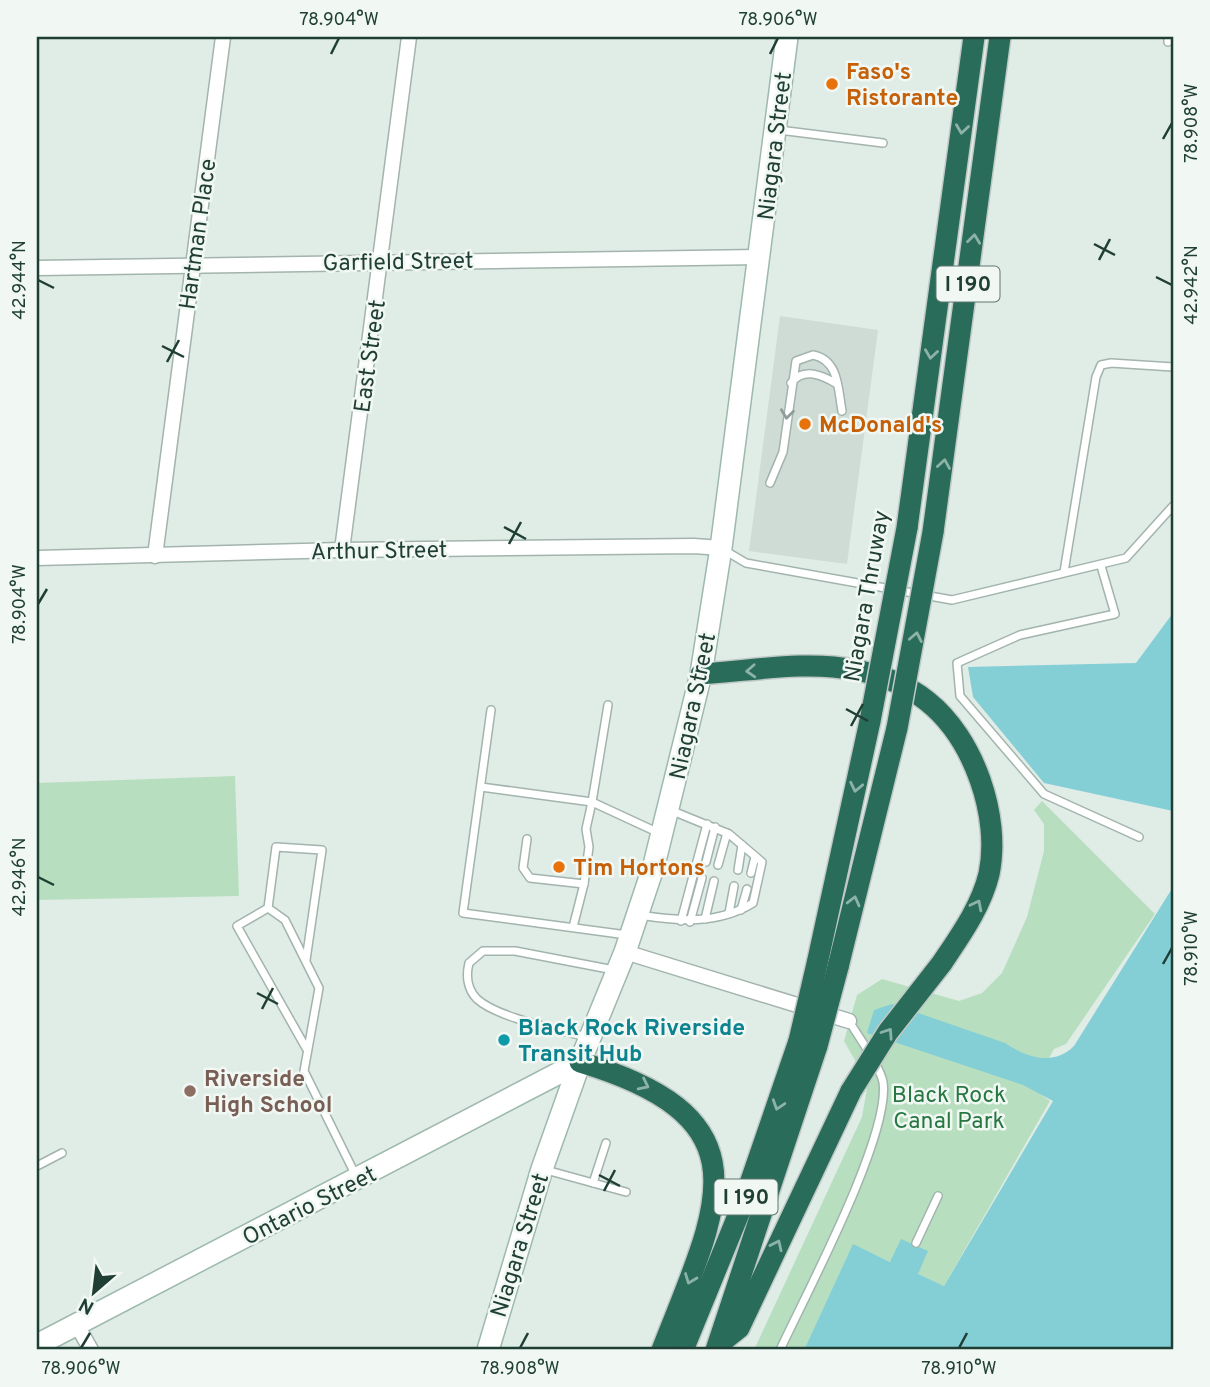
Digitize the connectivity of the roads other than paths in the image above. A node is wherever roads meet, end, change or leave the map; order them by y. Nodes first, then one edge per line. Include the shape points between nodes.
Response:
1 (223, 37) edge
2 (409, 37) edge
3 (787, 37) edge
4 (974, 37) edge
5 (1000, 37) edge
6 (776, 130) junction
7 (883, 143) dead end
8 (760, 257) junction
9 (381, 261) junction
10 (193, 264) junction
11 (37, 268) edge
12 (1173, 367) edge
13 (791, 383) junction
14 (836, 384) junction
15 (842, 411) dead end
16 (770, 484) dead end
17 (1173, 506) edge
18 (721, 548) junction
19 (342, 550) junction
20 (155, 556) junction
21 (37, 558) edge
22 (1101, 566) junction
23 (1064, 572) junction
24 (701, 674) junction
25 (608, 705) dead end
26 (491, 710) dead end
27 (481, 787) junction
28 (592, 802) junction
29 (670, 810) junction
30 (711, 826) junction
31 (727, 833) junction
32 (663, 835) junction
33 (1139, 837) dead end
34 (527, 839) dead end
35 (742, 845) junction
36 (755, 857) junction
37 (706, 862) dead end
38 (718, 864) dead end
39 (738, 870) dead end
40 (751, 873) dead end
41 (702, 877) dead end
42 (714, 881) dead end
43 (584, 884) junction
44 (734, 886) dead end
45 (747, 889) dead end
46 (268, 908) junction
47 (741, 911) junction
48 (638, 914) junction
49 (729, 914) junction
50 (705, 919) junction
51 (681, 921) junction
52 (690, 922) junction
53 (573, 927) junction
54 (625, 953) junction
55 (306, 961) junction
56 (828, 965) junction
57 (849, 1021) joint
58 (590, 1038) junction
59 (808, 1043) junction
60 (307, 1048) junction
61 (580, 1062) junction
62 (606, 1143) dead end
63 (62, 1153) dead end
64 (37, 1166) edge
65 (542, 1169) junction
66 (358, 1180) junction
67 (593, 1183) junction
68 (626, 1192) dead end
69 (938, 1196) dead end
70 (916, 1243) dead end
71 (77, 1325) junction
72 (37, 1345) edge
73 (717, 1347) edge
74 (91, 1350) edge
75 (488, 1350) edge
76 (662, 1350) edge
77 (683, 1350) edge
78 (780, 1350) edge

1 - 10 street, Hartman Place
2 - 9 street, East Street
3 - 6 main road, Niagara Street
4 -> 56 highway, Niagara Thruway / I 190, bridge via 907,528
56 -> 5 highway, Niagara Thruway / I 190, bridge via 897,728 933,532
6 - 7 lane
6 - 8 main road, Niagara Street
8 - 9 street, Garfield Street
8 - 18 main road, Niagara Street
9 - 10 street, Garfield Street
9 - 19 street, East Street
10 - 11 street, Garfield Street
10 - 20 street, Hartman Place
12 - 23 lane via 1101,365
13 - 14 lane via 803,374 816,374
13 - 14 lane via 796,361 813,355 829,360
13 -> 16 lane via 783,452
14 - 15 lane
17 - 22 lane via 1126,558
18 - 19 street, Arthur Street
18 - 23 lane via 746,563 952,600
18 - 24 main road, Niagara Street
19 - 20 street, Arthur Street
20 - 21 street, Arthur Street
22 - 23 lane
22 - 33 lane via 1115,614 1020,635 957,663 960,696 1044,794
24 - 29 main road, Niagara Street
73 -> 24 highway, bridge via 739,1328 851,1091 888,1032 942,963 982,894 992,847 979,782 950,725 914,692 855,670 811,667
25 - 28 lane
26 - 27 lane
27 - 28 lane
27 - 53 lane via 463,914
28 - 32 lane
28 - 43 lane
29 - 30 lane
29 - 32 main road, Niagara Street
30 - 31 lane
30 - 37 lane
30 - 51 lane
31 - 35 lane
31 - 38 lane
32 - 48 main road, Niagara Street
34 - 43 lane via 523,868 530,878
35 - 36 lane
35 - 39 lane
36 - 40 lane
36 - 47 lane via 762,862 753,903
41 - 52 lane
42 - 50 lane
43 - 53 lane
44 - 49 lane
45 - 47 lane
46 - 55 lane via 285,920
46 - 55 lane via 276,847 322,850
46 - 60 lane via 237,926
47 - 49 lane
48 - 51 lane
48 - 54 main road, Niagara Street
49 - 50 lane
50 - 52 lane
51 - 52 lane
53 - 54 lane
54 - 57 street
54 - 58 main road, Niagara Street
54 - 58 lane via 483,951 469,963 468,980 477,1000
55 - 60 lane via 319,988
56 - 59 highway, Niagara Thruway / I 190, bridge
57 - 78 lane via 883,1080 881,1107 866,1163
58 - 61 main road, Niagara Street
59 - 73 highway, Niagara Thruway / I 190 via 782,1159
59 -> 77 highway, Niagara Thruway / I 190
60 - 66 lane via 304,1071
61 - 65 main road, Niagara Street
61 - 66 main road, Ontario Street
61 -> 76 highway via 619,1074 666,1097 697,1129 711,1158 715,1191 708,1232
62 - 67 lane
63 - 64 lane
65 - 67 lane
65 - 75 main road, Niagara Street
66 - 71 main road, Ontario Street
67 - 68 lane
69 - 70 lane
71 - 72 main road, Ontario Street
71 - 74 street

